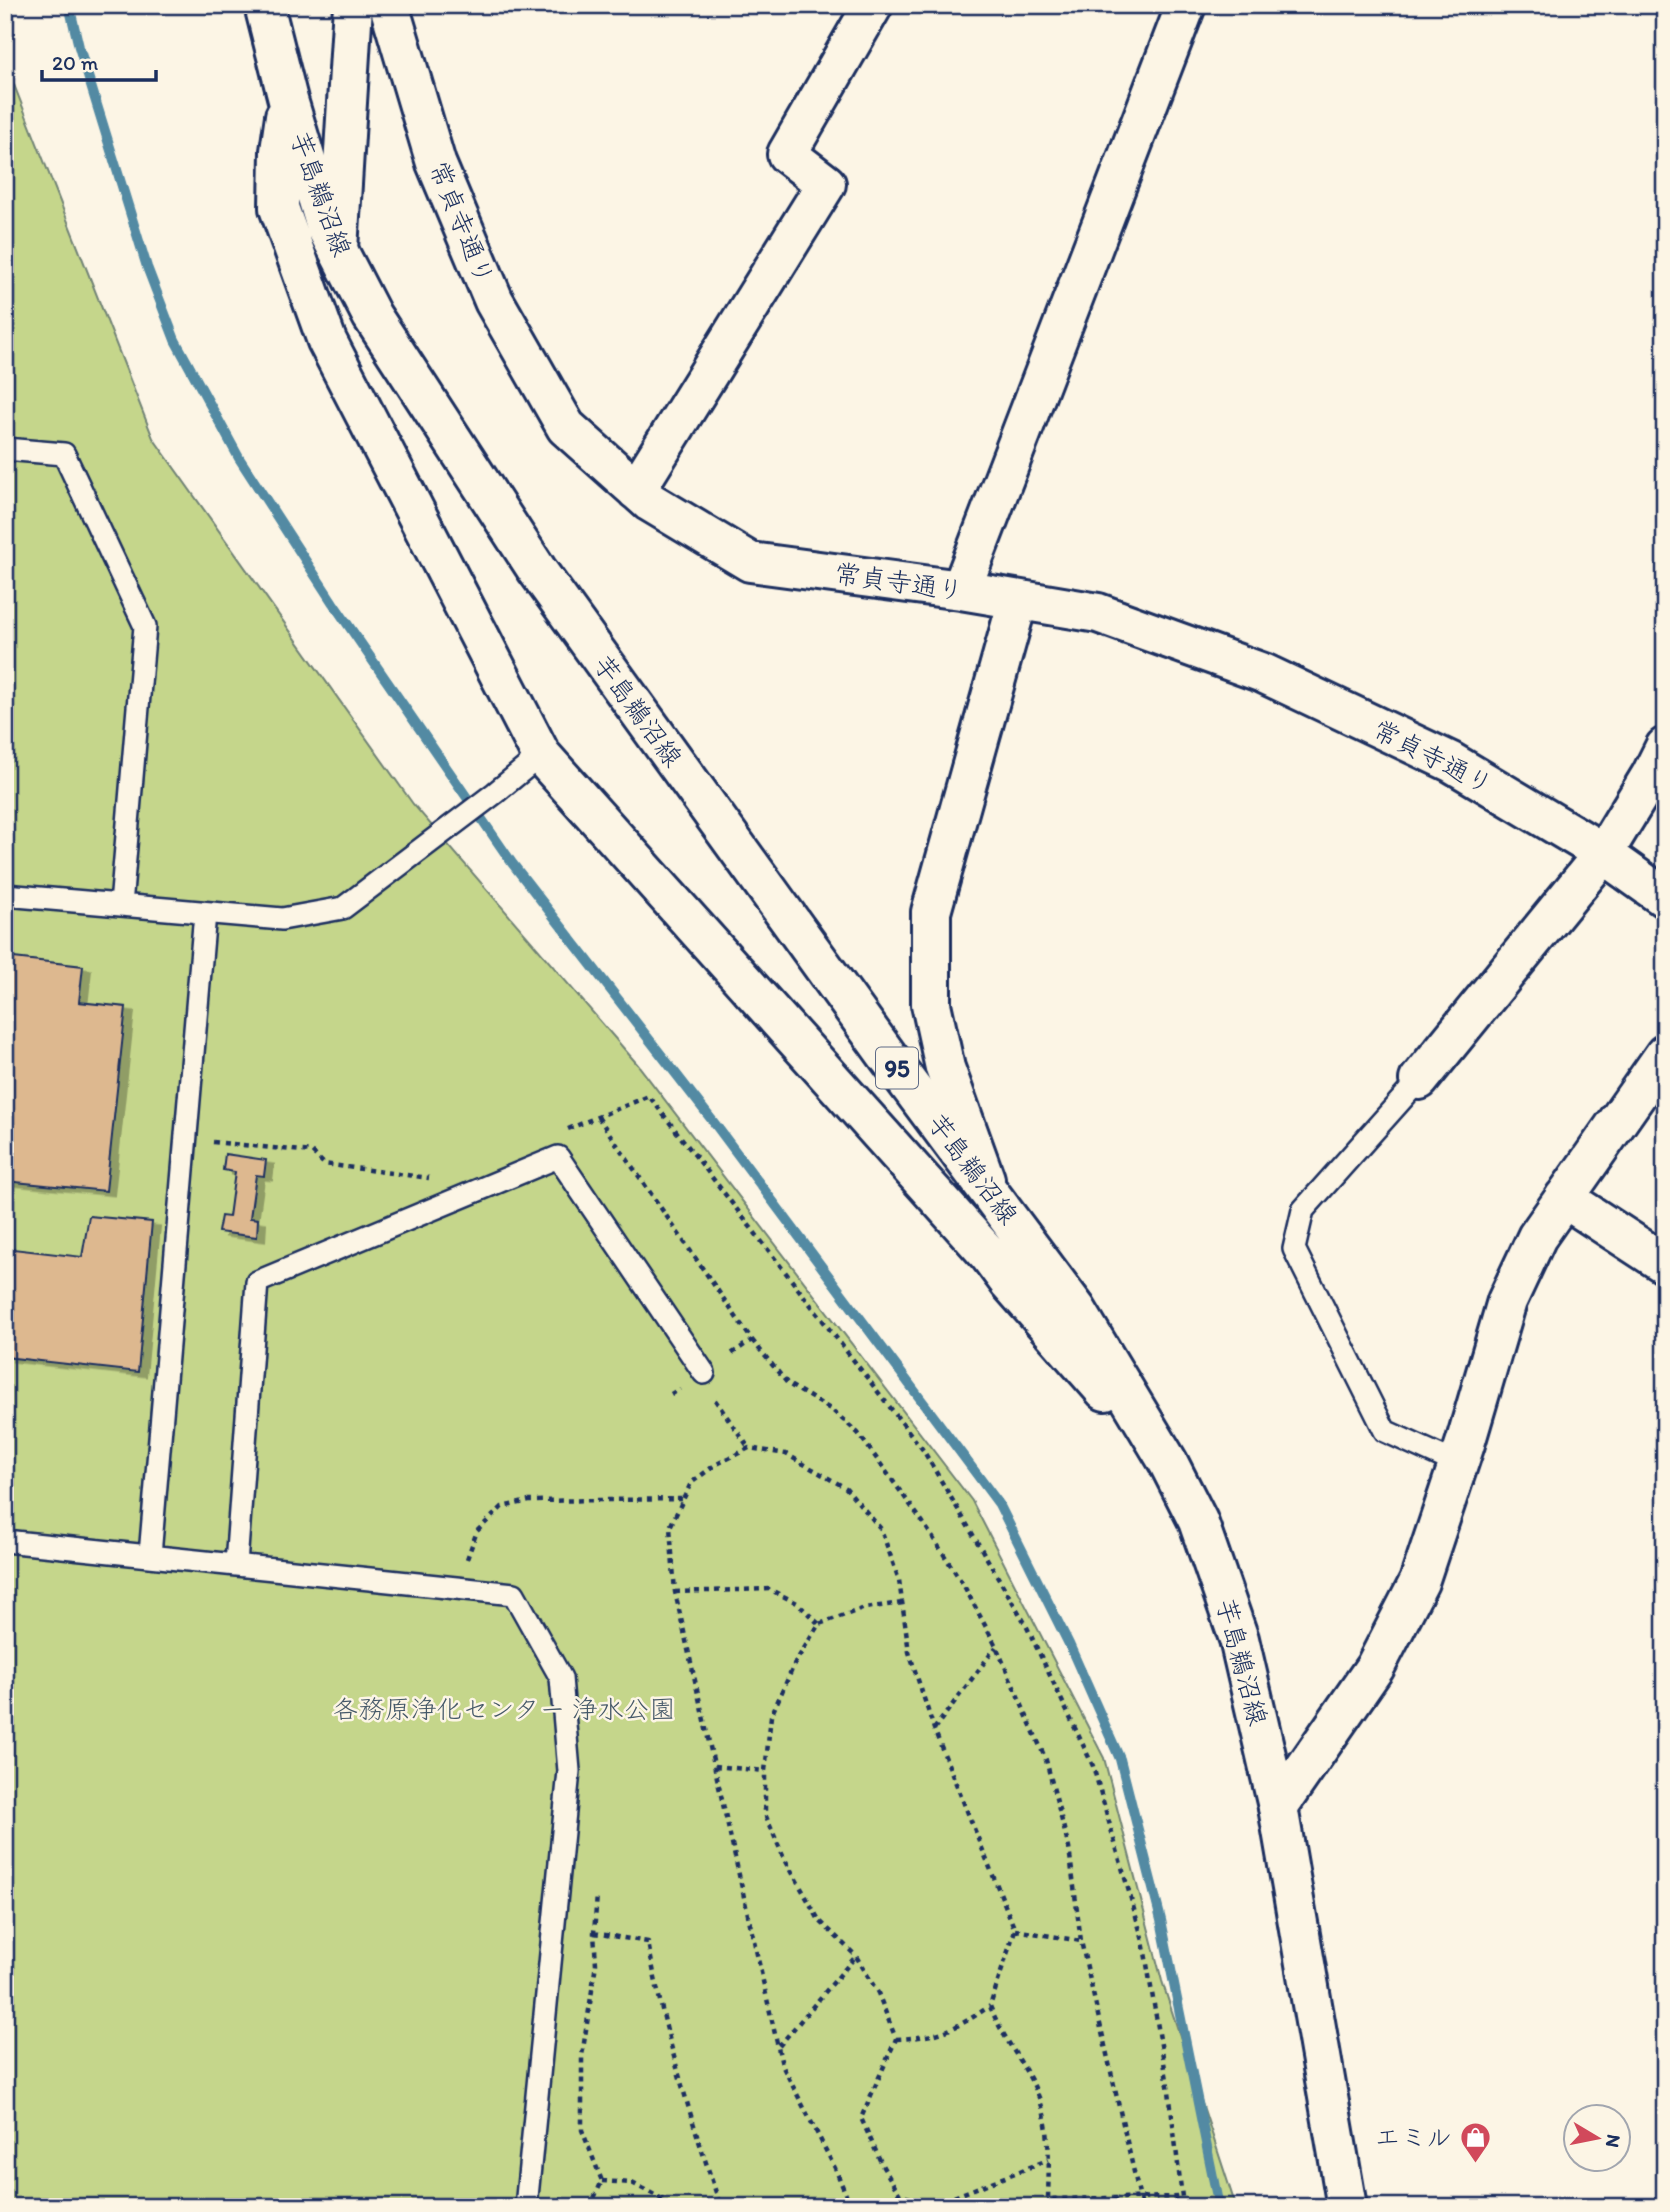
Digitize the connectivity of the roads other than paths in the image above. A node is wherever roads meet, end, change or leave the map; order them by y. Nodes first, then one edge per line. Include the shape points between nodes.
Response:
1 (264, 5) edge
2 (353, 5) edge
3 (389, 5) edge
4 (873, 5) edge
5 (1186, 5) edge
6 (288, 100) junction
7 (338, 249) junction
8 (5, 449) edge
9 (636, 490) junction
10 (961, 590) junction
11 (1018, 600) junction
12 (1665, 747) edge
13 (541, 755) junction
14 (1602, 854) junction
15 (5, 895) edge
16 (1665, 898) edge
17 (121, 905) junction
18 (205, 913) junction
19 (1665, 1054) edge
20 (1419, 1080) joint
21 (991, 1194) junction
22 (1564, 1198) junction
23 (1665, 1264) edge
24 (701, 1375) road end
25 (1168, 1462) junction
26 (1458, 1464) junction
27 (5, 1541) edge
28 (150, 1555) junction
29 (236, 1564) junction
30 (1278, 1807) junction
31 (526, 2207) edge
32 (1347, 2207) edge

1 - 6 street, 芋島鵜沼線 / 95
2 - 7 street
3 - 9 street, 常貞寺通り via 436,163 494,301 566,427
4 - 9 street via 786,155 826,184
5 - 10 street
6 - 7 street, 芋島鵜沼線 / 95 via 326,227
6 - 13 street via 280,151 279,208 327,341
7 - 21 street, 芋島鵜沼線 / 95 via 372,316 537,570
8 - 17 lane via 64,454 145,626
9 - 10 street, 常貞寺通り via 750,562
10 - 11 street, 常貞寺通り
11 - 14 street, 常貞寺通り via 1097,613 1264,673 1451,762
11 - 21 street via 931,912 931,1004 945,1069
12 - 14 street
13 - 18 lane via 343,908 282,919
13 - 25 street
14 - 16 street, 常貞寺通り
14 - 20 street
15 - 17 lane
17 - 18 lane
18 - 28 lane
19 - 22 street
20 - 26 lane via 1303,1210 1294,1249 1385,1430
21 - 25 street, 芋島鵜沼線 / 95 via 1076,1309
22 - 23 street
22 - 26 street via 1537,1237 1507,1301
24 - 29 lane via 558,1157 257,1282
25 - 30 street, 芋島鵜沼線 / 95 via 1198,1521 1239,1639
26 - 30 street via 1419,1582 1375,1667
27 - 28 lane
28 - 29 lane
29 - 31 lane via 513,1594 561,1678 569,1772
30 - 32 street, 芋島鵜沼線 / 95

